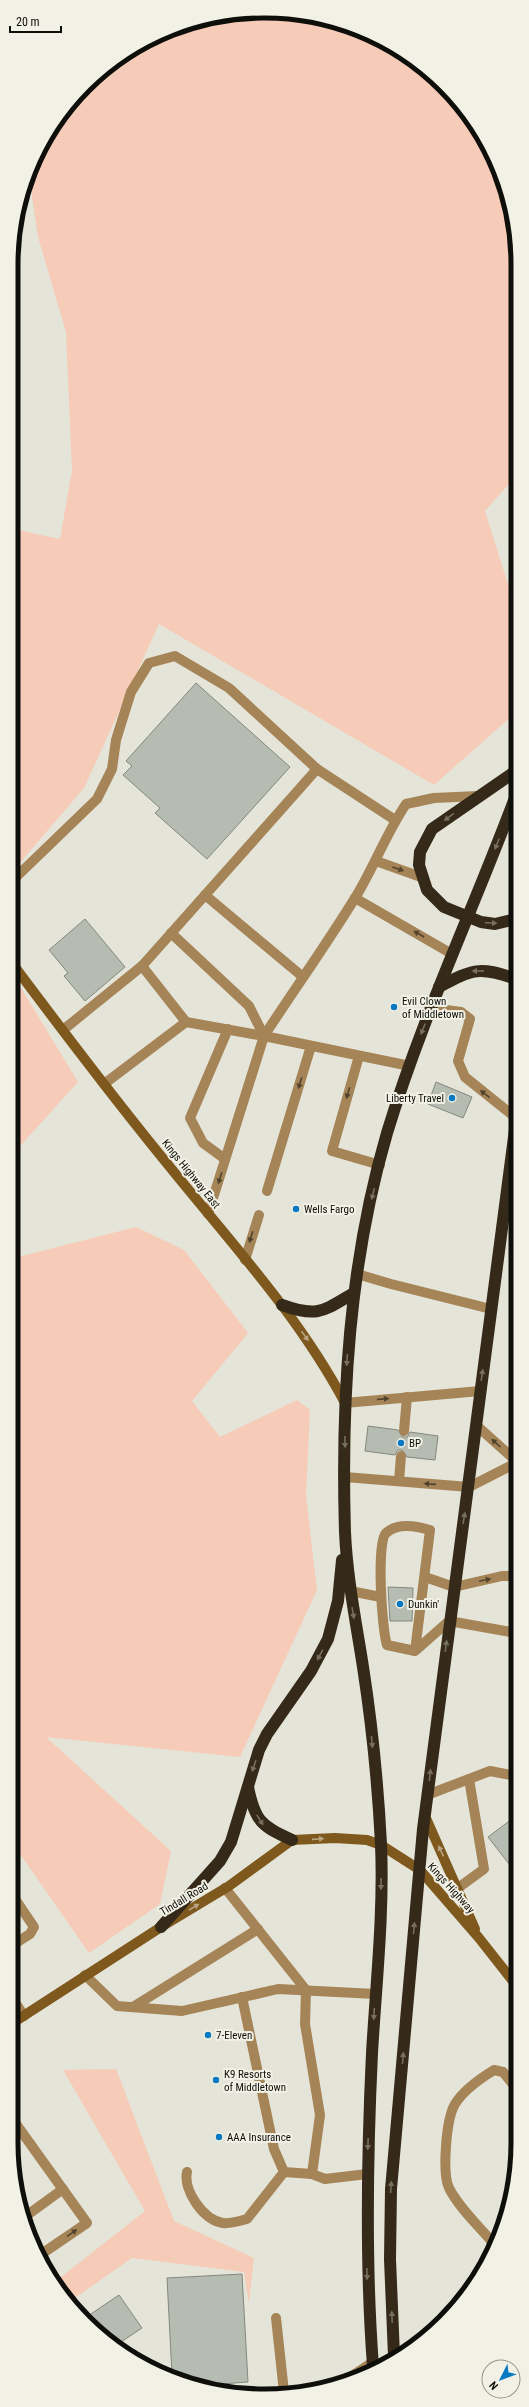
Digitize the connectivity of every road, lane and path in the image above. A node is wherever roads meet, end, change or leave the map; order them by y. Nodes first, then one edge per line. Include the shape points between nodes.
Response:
1 (317, 769) junction
2 (511, 774) edge
3 (478, 796) junction
4 (511, 808) edge
5 (395, 820) junction
6 (376, 861) junction
7 (18, 875) edge
8 (421, 877) junction
9 (205, 895) junction
10 (355, 898) junction
11 (468, 915) junction
12 (511, 920) edge
13 (171, 933) junction
14 (452, 954) junction
15 (142, 966) junction
16 (18, 972) edge
17 (303, 977) junction
18 (511, 977) edge
19 (439, 987) junction
20 (431, 1008) junction
21 (186, 1022) junction
22 (228, 1029) junction
23 (63, 1030) junction
24 (264, 1036) junction
25 (311, 1046) junction
26 (359, 1056) junction
27 (410, 1066) junction
28 (104, 1084) junction
29 (511, 1114) edge
30 (511, 1159) edge
31 (225, 1160) junction
32 (380, 1165) junction
33 (267, 1191) dead end
34 (208, 1214) junction
35 (259, 1215) dead end
36 (245, 1260) junction
37 (357, 1274) junction
38 (354, 1293) junction
39 (282, 1305) junction
40 (491, 1309) junction
41 (480, 1391) junction
42 (407, 1397) junction
43 (345, 1403) junction
44 (476, 1425) junction
45 (404, 1431) dead end
46 (401, 1456) dead end
47 (511, 1457) edge
48 (511, 1465) edge
49 (345, 1477) junction
50 (399, 1481) junction
51 (469, 1487) junction
52 (345, 1535) junction
53 (511, 1576) edge
54 (425, 1577) junction
55 (454, 1587) junction
56 (350, 1591) junction
57 (381, 1597) junction
58 (449, 1621) junction
59 (511, 1632) edge
60 (415, 1651) junction
61 (511, 1775) edge
62 (469, 1779) junction
63 (247, 1784) junction
64 (427, 1795) junction
65 (425, 1816) junction
66 (292, 1840) junction
67 (381, 1845) junction
68 (420, 1870) junction
69 (225, 1888) junction
70 (458, 1888) junction
71 (18, 1903) edge
72 (161, 1927) junction
73 (258, 1929) junction
74 (479, 1938) junction
75 (18, 1942) edge
76 (85, 1975) junction
77 (511, 1979) edge
78 (306, 1990) junction
79 (376, 1994) junction
80 (242, 1997) junction
81 (18, 2007) edge
82 (133, 2007) junction
83 (24, 2016) junction
84 (18, 2020) edge
85 (511, 2082) edge
86 (18, 2127) edge
87 (187, 2172) dead end
88 (284, 2172) junction
89 (312, 2174) junction
90 (367, 2174) junction
91 (63, 2189) junction
92 (29, 2214) edge
93 (491, 2240) edge
94 (43, 2253) edge
95 (276, 2318) dead end
96 (394, 2352) edge
97 (373, 2364) edge
98 (284, 2388) edge

1 - 5 lane
1 - 7 lane via 229,688 175,656 149,663 132,692 116,740 112,769 97,799
1 - 9 lane
2 - 3 highway
3 - 5 lane via 434,798 406,804
3 -> 8 highway via 444,820 426,838 420,852
4 -> 11 highway
5 - 6 lane
6 -> 8 lane
6 - 10 lane
8 - 11 highway via 436,901 444,907
9 - 13 lane
9 - 17 lane
14 -> 10 lane
10 - 17 lane
11 -> 12 highway via 481,922 495,924
11 - 14 highway
13 - 15 lane
13 - 24 lane via 249,1006
14 - 19 highway
15 - 21 lane
15 - 23 lane
16 - 23 street, Kings Highway East
17 - 24 lane
18 -> 19 highway via 492,970 470,971
19 - 20 highway
20 -> 27 highway
29 -> 20 lane via 465,1077 458,1060 470,1019 461,1012
21 - 22 lane
21 - 28 lane
22 - 24 lane
22 - 31 lane via 190,1118 203,1143
23 - 28 street, Kings Highway East
24 - 25 lane
24 - 31 lane
25 - 26 lane
25 -> 33 lane
26 - 27 lane
26 -> 32 lane via 332,1151
27 - 32 highway
28 - 34 street, Kings Highway East
30 - 40 highway
31 -> 34 lane
32 -> 37 highway
34 - 36 street, Kings Highway East
35 -> 36 lane
36 - 39 street, Kings Highway East
37 - 38 highway
37 - 40 lane
38 - 39 highway via 321,1312 298,1311
38 -> 43 highway
39 -> 43 street, Kings Highway East via 315,1350
41 -> 40 highway
41 - 42 lane
41 - 44 highway
43 -> 42 lane
42 - 45 lane
43 -> 49 highway
47 -> 44 lane
44 - 51 highway
46 - 50 lane
48 - 51 lane
49 - 50 lane
49 - 52 highway
51 -> 50 lane
55 -> 51 highway
52 - 56 highway
52 -> 63 highway via 338,1602 328,1639 311,1671 267,1734
55 -> 53 lane
54 - 55 lane
54 - 57 lane via 430,1530 417,1526 397,1527 386,1533 383,1539
54 - 60 lane
55 - 58 highway
56 - 57 lane
56 -> 67 highway via 372,1733
57 - 60 lane via 387,1645
58 - 59 lane
58 - 60 lane
64 -> 58 highway
61 - 62 lane via 490,1771
62 - 64 lane
62 - 70 lane via 484,1868
63 -> 66 highway via 251,1805 263,1825
63 - 72 highway via 231,1842 220,1861
64 - 65 highway
65 - 68 highway
70 -> 65 street, Kings Highway
66 -> 67 street via 346,1838 367,1840
66 - 69 street, Tindall Road
67 - 68 street, Kings Highway
67 -> 79 highway
68 - 74 street, Kings Highway
96 -> 68 highway via 390,2259 391,2189
72 -> 69 street, Tindall Road
69 - 73 lane
70 - 74 street, Kings Highway
71 - 75 lane via 34,1926 30,1934
72 - 76 street, Tindall Road
73 - 78 lane
73 - 82 lane
74 - 77 street, Kings Highway
76 - 82 lane via 117,2006
76 - 83 street, Tindall Road
78 - 79 lane
78 - 80 lane via 278,1989
78 - 89 lane via 305,2024 320,2115
79 -> 90 highway
80 - 82 lane via 182,2012
80 - 88 lane via 274,2149
81 - 83 lane
83 - 84 street, Tindall Road
85 - 93 lane via 503,2072 494,2070 458,2100 450,2117 447,2181 453,2194
86 - 91 lane
87 - 88 lane via 185,2181 188,2191 210,2217 222,2223 247,2219
88 - 89 lane
89 - 90 lane via 325,2180
90 -> 97 highway via 367,2296
91 - 92 lane
94 -> 91 lane via 87,2224
95 - 98 lane

